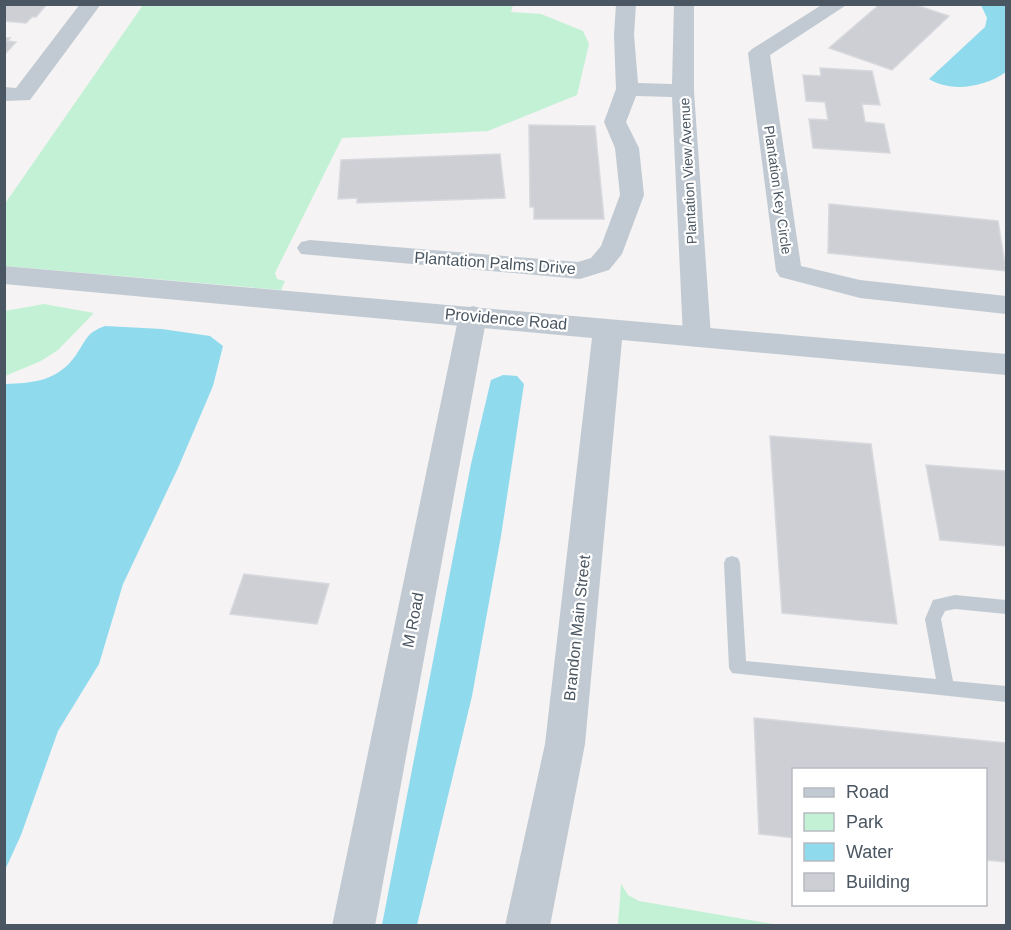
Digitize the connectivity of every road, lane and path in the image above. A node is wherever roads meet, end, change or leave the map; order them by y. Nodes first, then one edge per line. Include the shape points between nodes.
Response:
1 (91, 4) edge
2 (626, 4) edge
3 (684, 4) edge
4 (838, 4) edge
5 (627, 89) junction
6 (683, 91) junction
7 (4, 94) edge
8 (310, 248) dead end
9 (4, 275) edge
10 (1006, 305) edge
11 (473, 315) junction
12 (608, 328) junction
13 (697, 337) junction
14 (1006, 365) edge
15 (732, 563) dead end
16 (1006, 607) edge
17 (946, 688) junction
18 (1006, 694) edge
19 (353, 926) edge
20 (527, 926) edge

1 - 7 street via 22,95
2 - 5 street, Plantation Palms Drive
3 - 6 street, Plantation View Avenue
4 - 10 street, Plantation Key Circle via 759,53 789,271 860,289
5 - 6 street
5 - 8 street, Plantation Palms Drive via 615,122 627,148 632,195 613,248 600,264 580,271
6 - 13 street, Plantation View Avenue
9 - 11 street, Providence Road
11 - 12 street, Providence Road
11 - 19 street, M Road
12 - 13 street, Providence Road
12 - 20 street, Brandon Main Street via 565,744
13 - 14 street, Providence Road
15 - 17 lane via 738,668
16 - 17 lane via 939,604 933,619
17 - 18 lane

